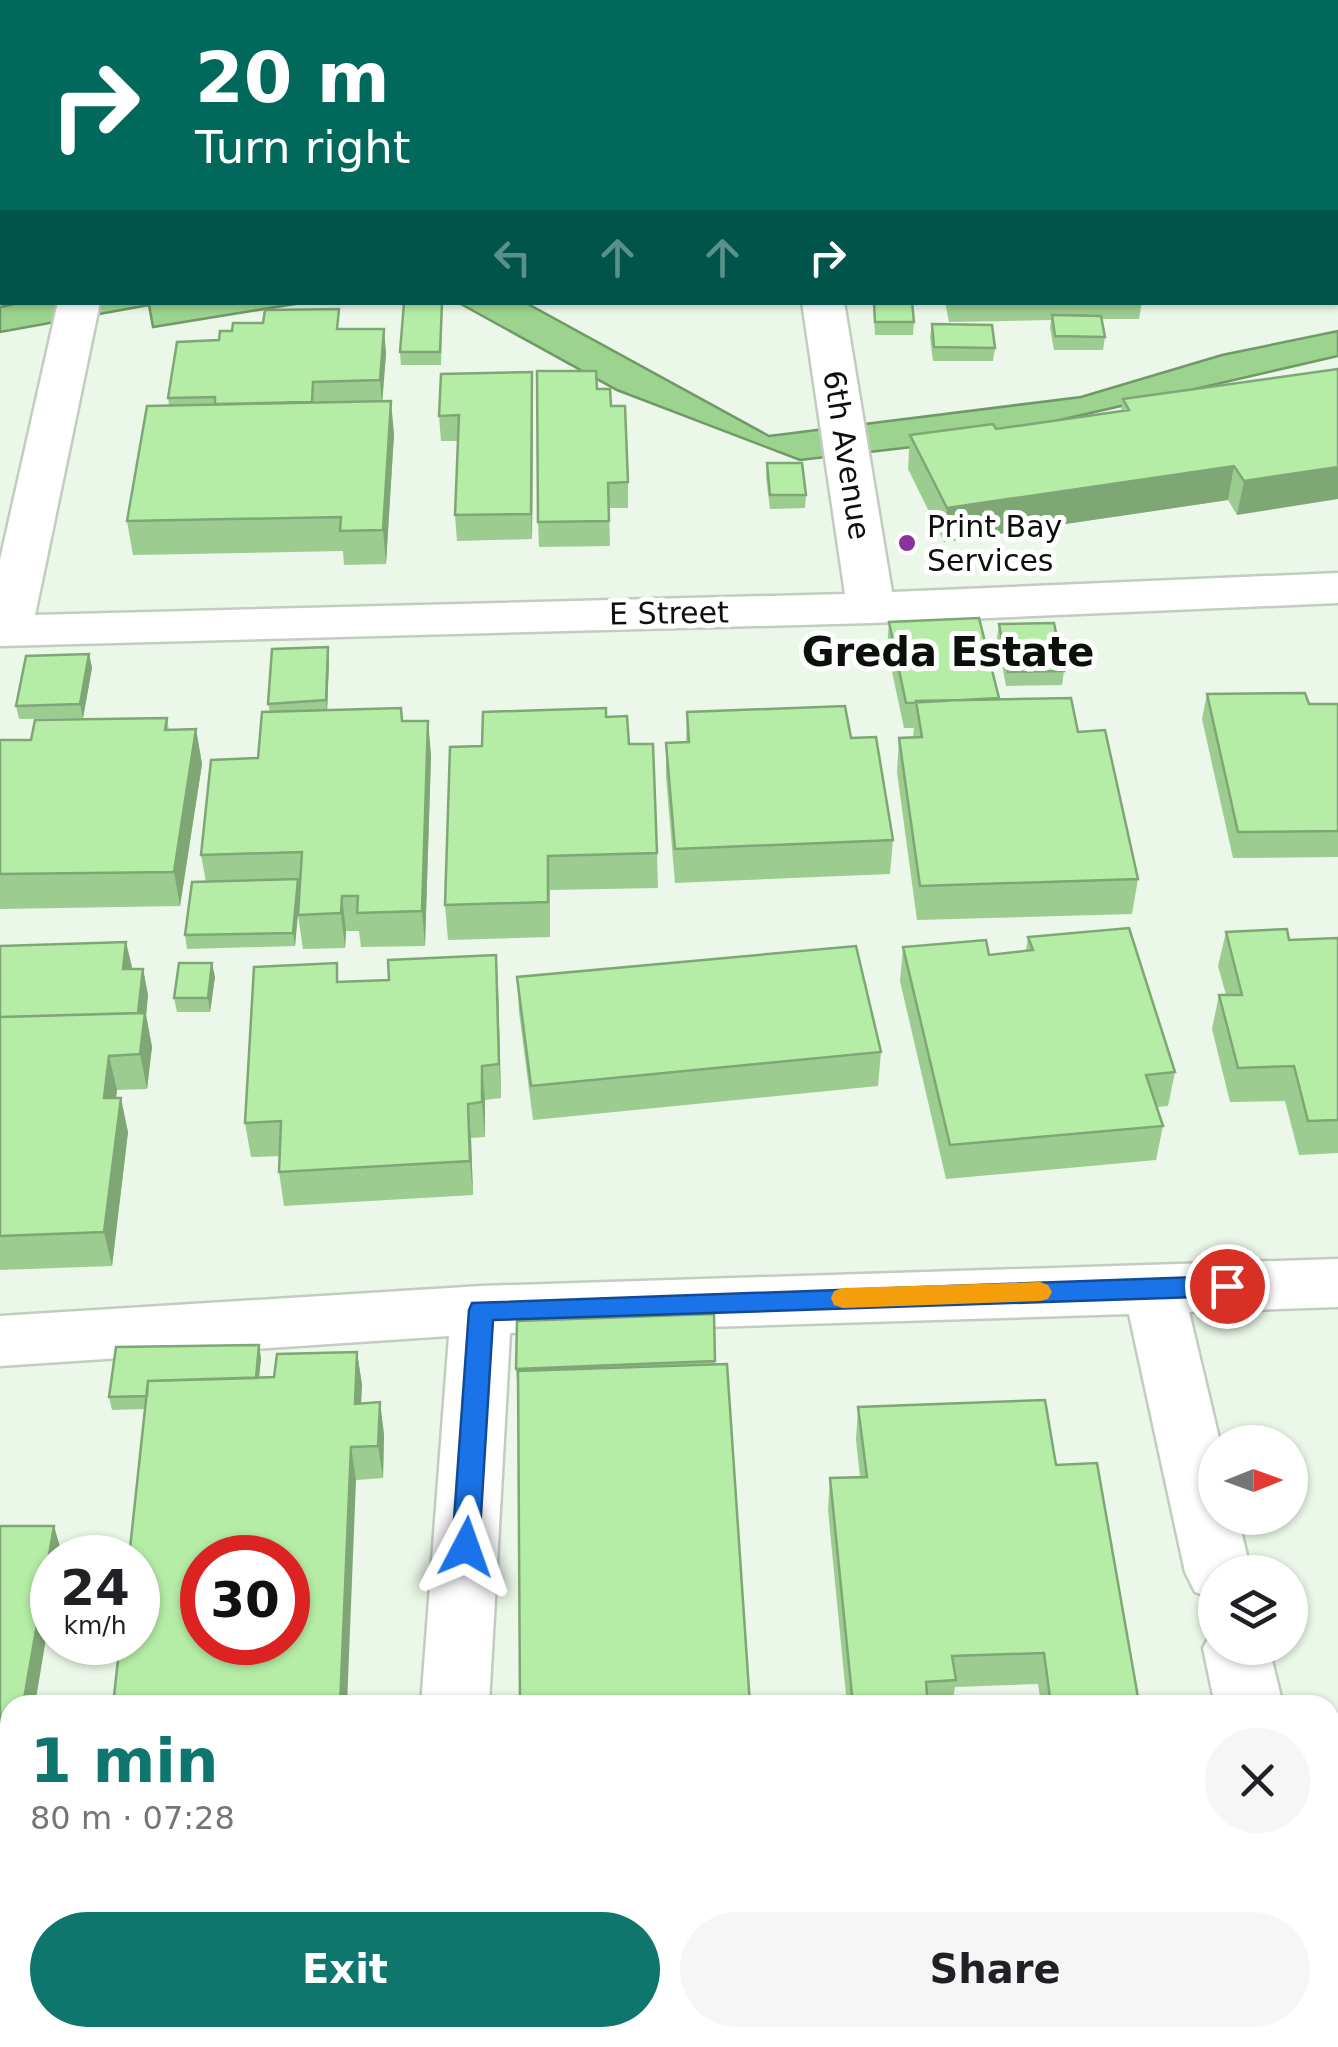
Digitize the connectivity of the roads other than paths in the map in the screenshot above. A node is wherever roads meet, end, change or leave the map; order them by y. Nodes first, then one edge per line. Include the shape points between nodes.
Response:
1 (78, 305) edge
2 (823, 305) edge
3 (1338, 588) edge
4 (871, 608) junction
5 (4, 630) edge
6 (1338, 1282) edge
7 (1153, 1288) junction
8 (481, 1310) junction
9 (0, 1341) edge
10 (1214, 1555) edge
11 (1240, 1665) edge
12 (456, 1695) edge
13 (1247, 1695) edge

1 - 5 street
2 - 4 street, 6th Avenue
3 - 4 street, E Street
4 - 5 street, E Street
6 - 7 street
7 - 8 street
7 - 10 street
8 - 9 street
8 - 12 street
11 - 13 street

